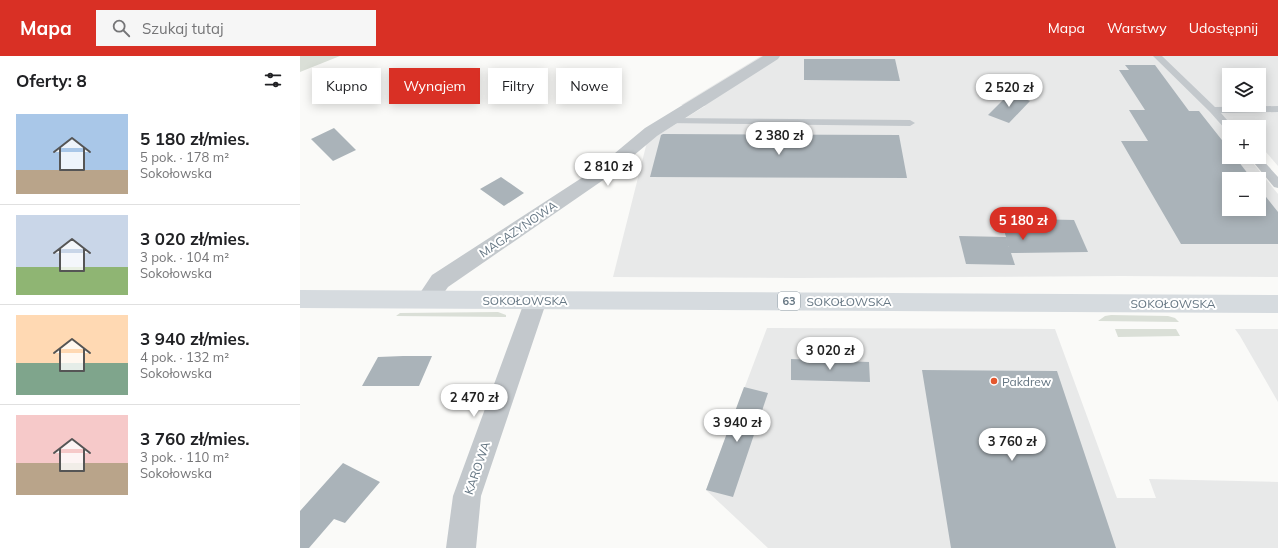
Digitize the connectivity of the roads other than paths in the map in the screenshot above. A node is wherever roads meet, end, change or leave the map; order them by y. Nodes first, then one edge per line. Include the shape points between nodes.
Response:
1 (773, 56) edge
2 (1157, 56) edge
3 (1278, 109) edge
4 (1214, 110) junction
5 (1222, 120) edge
6 (669, 121) junction
7 (910, 123) dead end
8 (1260, 164) edge
9 (1278, 184) edge
10 (300, 299) edge
11 (427, 299) junction
12 (536, 300) junction
13 (1278, 304) edge
14 (461, 548) edge

1 - 6 street, MAGAZYNOWA
2 - 4 lane
3 - 4 lane
4 - 5 lane
6 - 7 lane
6 - 11 street, MAGAZYNOWA via 651,132 603,172 440,281
8 - 9 lane
10 - 11 main road, SOKOŁOWSKA / 63
11 - 12 main road, SOKOŁOWSKA / 63
12 - 13 main road, SOKOŁOWSKA / 63
12 - 14 street, KAROWA via 467,496

